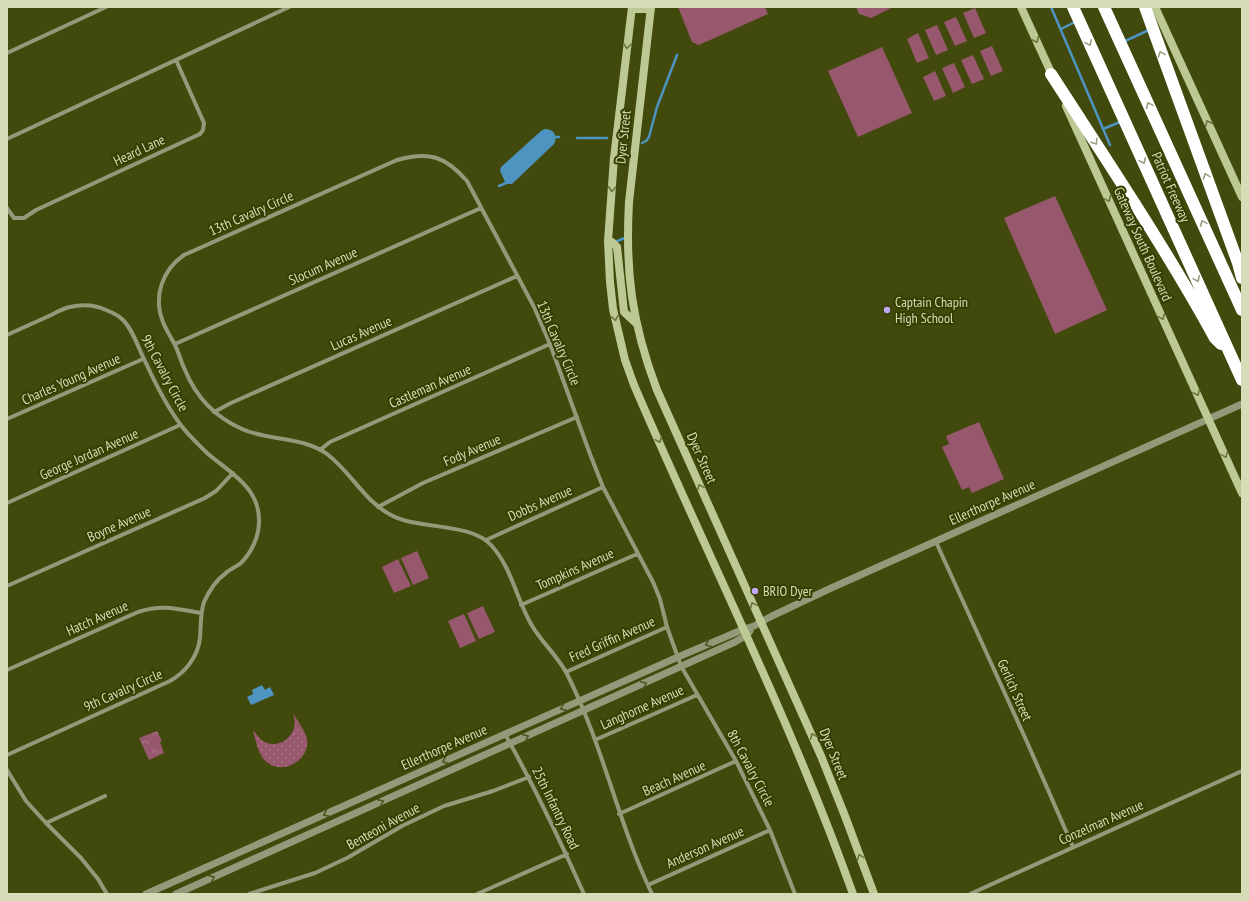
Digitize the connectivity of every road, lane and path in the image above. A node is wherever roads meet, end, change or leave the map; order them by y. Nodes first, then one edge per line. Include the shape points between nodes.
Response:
1 (106, 7) edge
2 (289, 7) edge
3 (1021, 7) edge
4 (1073, 7) edge
5 (1104, 7) edge
6 (1145, 7) edge
7 (1155, 7) edge
8 (632, 8) edge
9 (651, 8) edge
10 (7, 53) edge
11 (176, 60) junction
12 (1052, 74) junction
13 (7, 139) edge
14 (1242, 197) edge
15 (7, 208) edge
16 (481, 208) junction
17 (608, 241) junction
18 (517, 276) junction
19 (1242, 278) edge
20 (1242, 310) edge
21 (636, 323) junction
22 (7, 335) edge
23 (175, 344) junction
24 (550, 344) junction
25 (143, 359) junction
26 (1233, 360) junction
27 (1242, 380) edge
28 (1242, 404) edge
29 (214, 412) junction
30 (577, 417) junction
31 (7, 419) edge
32 (1209, 419) junction
33 (180, 425) junction
34 (320, 450) junction
35 (233, 473) junction
36 (603, 487) junction
37 (1242, 493) edge
38 (7, 503) edge
39 (378, 507) junction
40 (486, 540) junction
41 (936, 542) junction
42 (637, 554) junction
43 (7, 586) edge
44 (521, 604) junction
45 (201, 613) junction
46 (757, 624) junction
47 (667, 627) junction
48 (745, 632) junction
49 (678, 657) junction
50 (682, 666) junction
51 (7, 670) edge
52 (566, 672) junction
53 (697, 695) junction
54 (579, 701) junction
55 (584, 711) junction
56 (505, 734) junction
57 (595, 740) junction
58 (511, 744) junction
59 (7, 755) edge
60 (736, 761) junction
61 (7, 770) edge
62 (1242, 771) edge
63 (529, 777) junction
64 (105, 796) dead end
65 (620, 814) junction
66 (46, 823) junction
67 (770, 830) junction
68 (1072, 847) junction
69 (567, 854) junction
70 (648, 885) junction
71 (107, 894) edge
72 (146, 894) edge
73 (176, 894) edge
74 (249, 894) edge
75 (477, 894) edge
76 (584, 894) edge
77 (652, 894) edge
78 (795, 894) edge
79 (853, 894) edge
80 (874, 894) edge
81 (970, 894) edge

1 - 10 street
2 - 11 street
3 -> 12 main road, Gateway South Boulevard
4 -> 26 highway, Patriot Freeway
20 -> 5 highway, Patriot Freeway
19 -> 6 highway
14 -> 7 main road
8 - 9 main road
8 -> 17 main road, Dyer Street via 614,158
9 - 21 main road, Dyer Street via 629,202 630,286
11 - 13 street
11 - 15 street, Heard Lane via 204,123 200,134 36,210 24,218 14,218
12 -> 26 highway via 1188,290 1215,338
12 -> 32 main road, Gateway South Boulevard
16 - 18 street, 13th Cavalry Circle
16 - 23 street, Slocum Avenue
16 - 23 street, 13th Cavalry Circle via 467,181 446,160 429,156 412,156 397,160 184,255 176,261 169,267 159,299 159,310 166,330
17 - 21 main road via 617,247 624,312
17 -> 48 main road, Dyer Street via 613,309 632,379
18 - 24 street, 13th Cavalry Circle
18 - 29 street, Lucas Avenue
46 -> 21 main road, Dyer Street via 657,390
22 - 25 street, 9th Cavalry Circle via 70,307 95,306 122,319
23 - 29 street, 13th Cavalry Circle via 191,384 204,403
24 - 30 street, 13th Cavalry Circle
24 - 34 street, Castleman Avenue via 330,442
25 - 31 street, Charles Young Avenue
25 - 33 street, 9th Cavalry Circle
26 - 27 highway, Patriot Freeway
28 - 32 street, Ellerthorpe Avenue
29 - 34 street, 13th Cavalry Circle via 242,429 258,435 304,444
30 - 36 street, 13th Cavalry Circle
30 - 39 street, Fody Avenue via 423,484
32 -> 37 main road, Gateway South Boulevard
32 - 41 street, Ellerthorpe Avenue
33 - 35 street, 9th Cavalry Circle
33 - 38 street, George Jordan Avenue
34 - 39 street, 13th Cavalry Circle via 341,467
35 - 43 street, Boyne Avenue via 216,492 205,498
35 - 45 street, 9th Cavalry Circle via 247,486 255,502 258,511 258,532 248,554 225,573 211,590
36 - 40 street, Dobbs Avenue
36 - 42 street, 13th Cavalry Circle
39 - 40 street, 13th Cavalry Circle via 391,516 409,522 462,530
40 - 44 street, 13th Cavalry Circle via 510,573
41 - 46 street, Ellerthorpe Avenue
41 - 68 street, Gerlich Street
42 - 44 street, Tompkins Avenue
42 - 47 street, 13th Cavalry Circle via 660,599
44 - 52 street, 13th Cavalry Circle via 531,624
45 - 51 street, Hatch Avenue via 164,607 138,612
45 - 59 street, 9th Cavalry Circle via 197,650 184,671 177,677
46 - 48 street, Ellerthorpe Avenue
80 -> 46 main road, Dyer Street via 821,756
47 - 49 street, 13th Cavalry Circle
47 - 52 street, Fred Griffin Avenue
48 -> 49 street, Ellerthorpe Avenue
48 - 50 street, Ellerthorpe Avenue via 735,642
48 - 79 main road, Dyer Street via 819,801
49 - 50 street, 8th Cavalry Circle
49 - 54 street, Ellerthorpe Avenue
50 - 53 street, 8th Cavalry Circle
55 -> 50 street, Ellerthorpe Avenue
52 - 54 street, 13th Cavalry Circle
53 - 57 street, Langhorne Avenue
53 - 60 street, 8th Cavalry Circle
54 - 55 street
54 -> 56 street, Ellerthorpe Avenue
55 - 57 street
58 -> 55 street, Ellerthorpe Avenue
56 - 58 street, 25th Infantry Road
56 -> 72 street, Ellerthorpe Avenue
57 - 65 street
58 - 63 street, 25th Infantry Road
73 -> 58 street, Ellerthorpe Avenue
60 - 65 street, Beach Avenue
60 - 67 street, 8th Cavalry Circle
61 - 66 street via 26,800
62 - 68 street, Conzelman Avenue
63 - 69 street, 25th Infantry Road
63 - 74 street, Benteoni Avenue via 438,809 315,873
64 - 66 street
65 - 70 street
66 - 71 street via 81,858
67 - 70 street, Anderson Avenue
67 - 78 street, 8th Cavalry Circle
68 - 81 street, Conzelman Avenue
69 - 75 street
69 - 76 street, 25th Infantry Road
70 - 77 street

